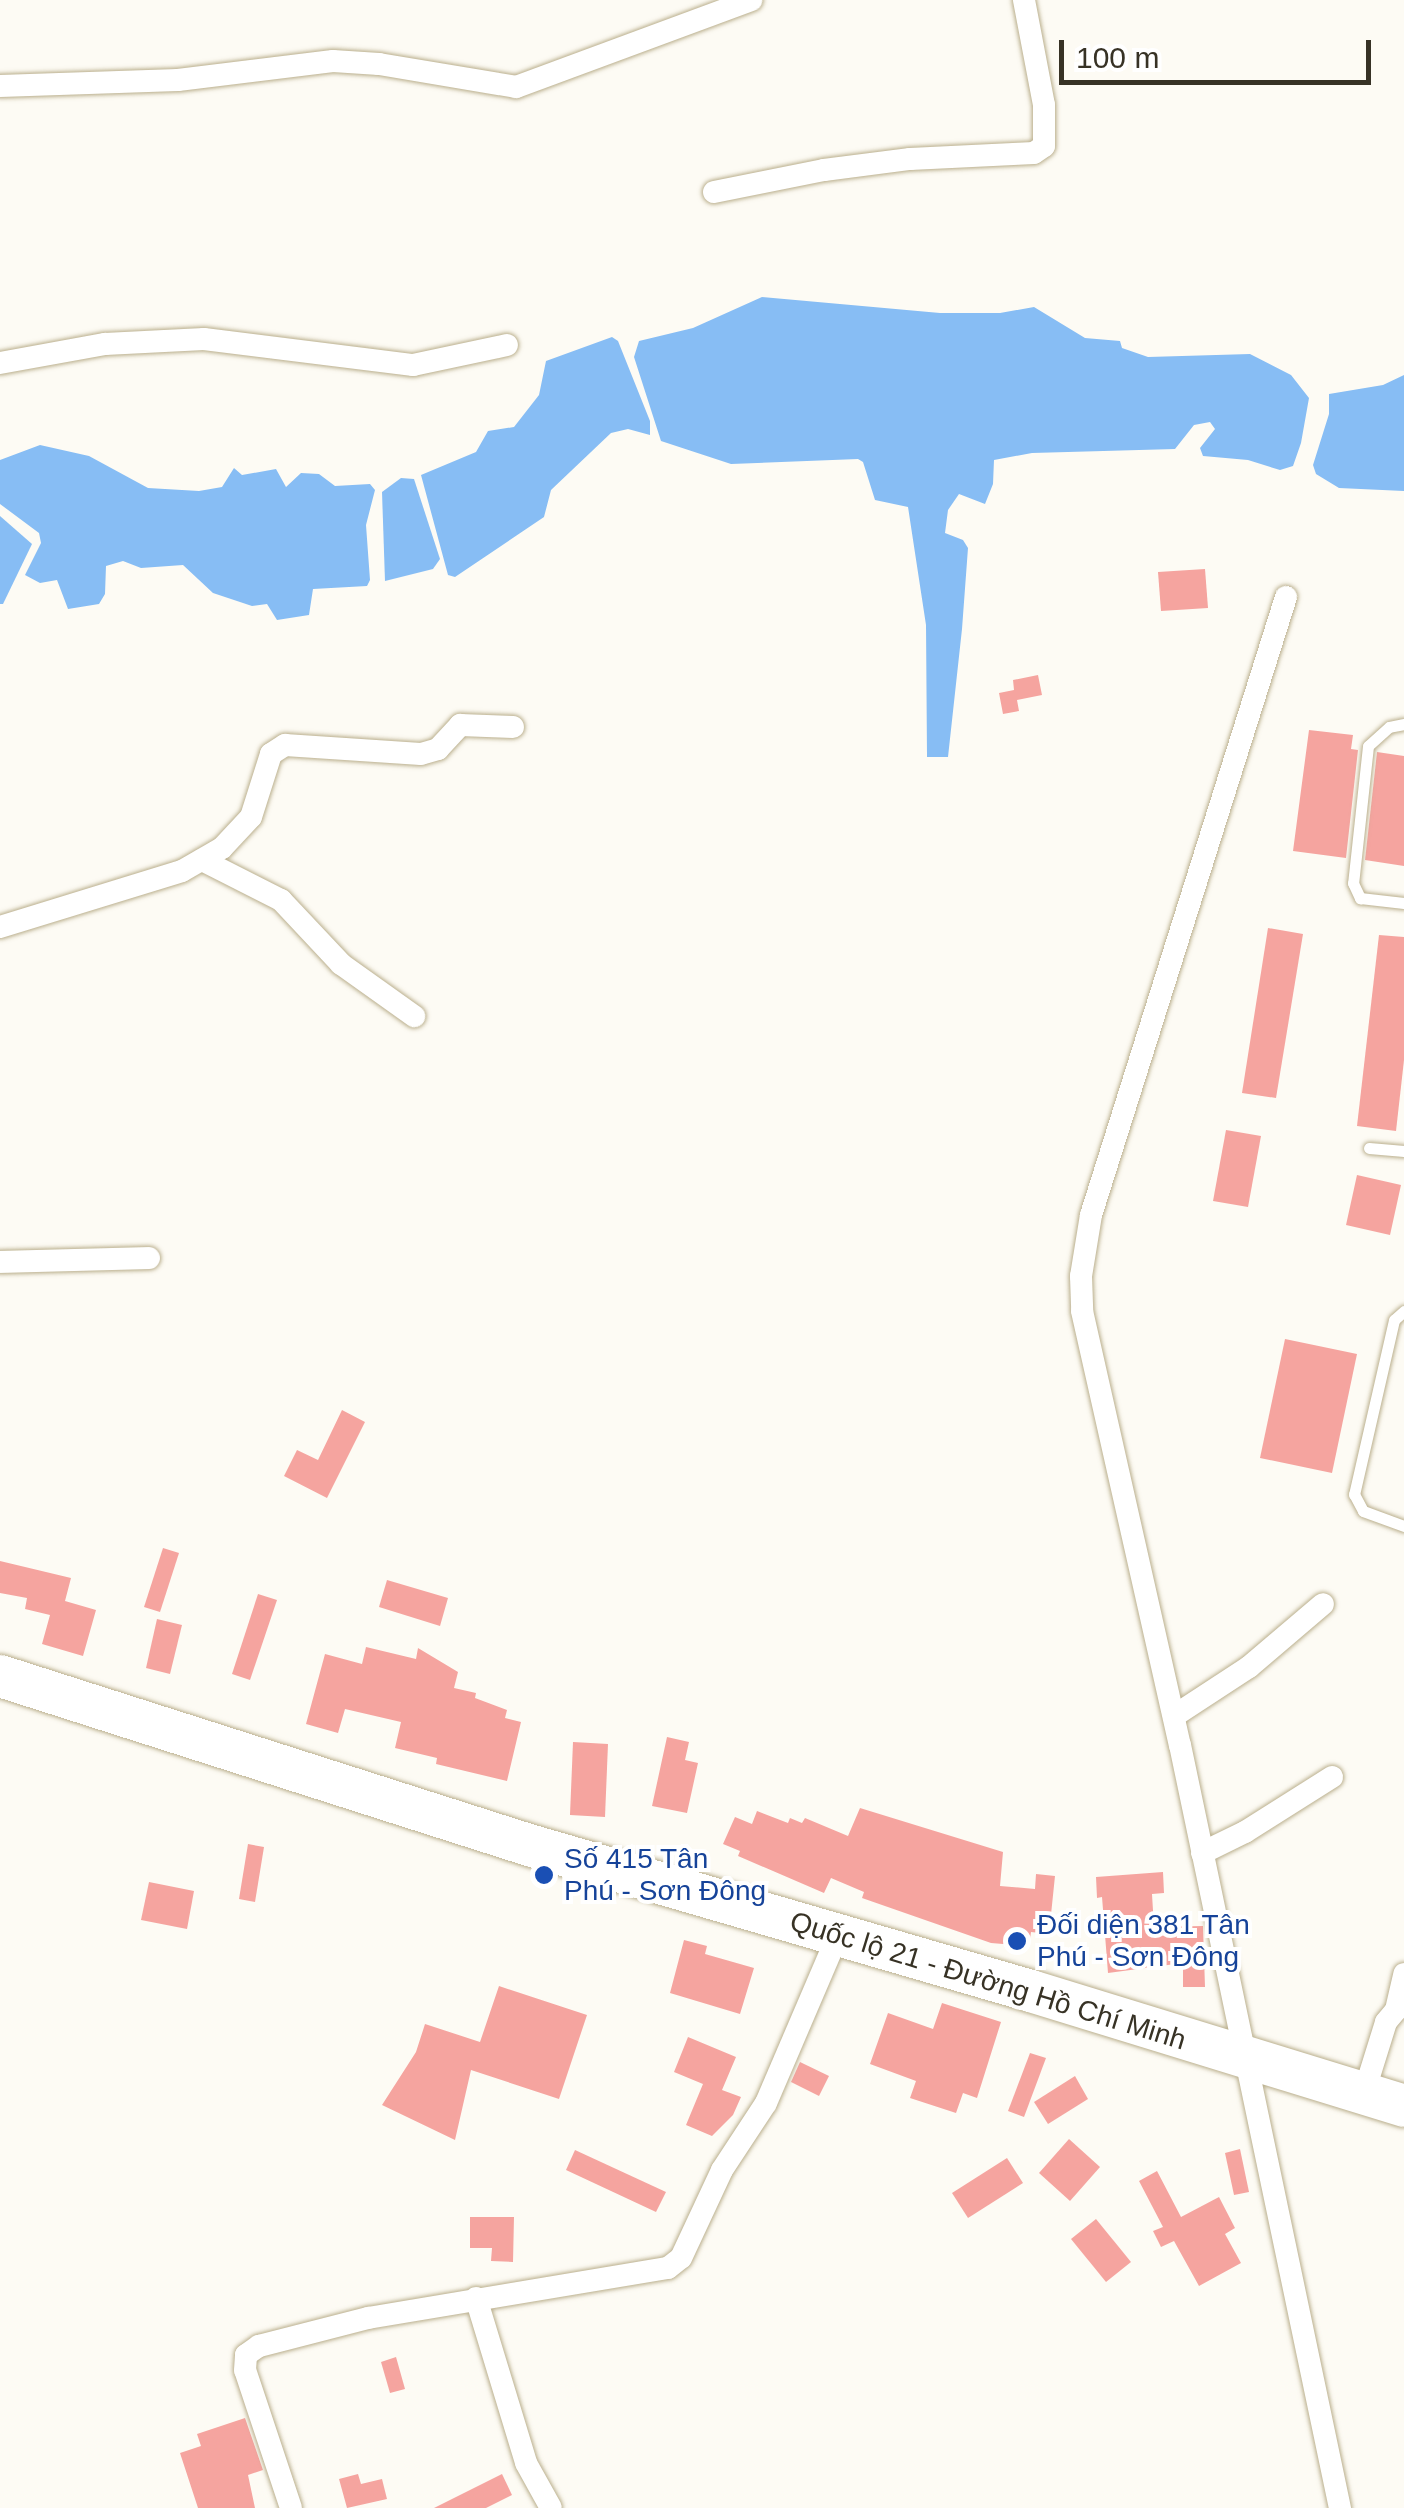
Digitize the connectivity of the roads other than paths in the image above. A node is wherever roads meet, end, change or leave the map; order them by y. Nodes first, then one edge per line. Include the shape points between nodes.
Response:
1 (751, 0) edge
2 (1024, 0) edge
3 (0, 86) edge
4 (714, 192) dead end
5 (506, 344) dead end
6 (0, 364) edge
7 (1286, 598) dead end
8 (1404, 724) edge
9 (514, 727) dead end
10 (202, 860) junction
11 (1404, 903) edge
12 (0, 927) edge
13 (414, 1016) dead end
14 (1369, 1148) dead end
15 (1404, 1151) edge
16 (149, 1258) dead end
17 (0, 1262) edge
18 (1404, 1311) edge
19 (1404, 1526) edge
20 (1322, 1604) dead end
21 (0, 1676) edge
22 (1174, 1716) junction
23 (1332, 1777) dead end
24 (1202, 1853) junction
25 (838, 1935) junction
26 (1404, 1974) edge
27 (1242, 2057) junction
28 (1363, 2096) junction
29 (1404, 2106) edge
30 (476, 2298) junction
31 (292, 2508) edge
32 (551, 2508) edge
33 (1340, 2508) edge

1 - 3 street via 516,87 333,61 178,80
2 - 4 street via 1044,146 892,161
5 - 6 street via 413,365 204,339 105,344
7 - 22 street via 1090,1214 1082,1262 1082,1311
8 - 11 lane via 1376,734 1368,746 1354,884 1360,898
9 - 10 street via 460,725 438,749 420,754 285,745 271,754 251,817
10 - 12 street
10 - 13 street via 281,900 341,964
14 - 15 lane
16 - 17 street
18 - 19 lane via 1394,1320 1354,1494 1363,1511
20 - 22 street via 1249,1667
21 - 25 highway, Quốc lộ 21 - Đường Hồ Chí Minh via 529,1845
22 - 24 street
23 - 24 street
24 - 27 street
25 - 27 highway, Quốc lộ 21 - Đường Hồ Chí Minh
25 - 30 street via 788,2058 722,2170 682,2258 668,2268
26 - 28 street
27 - 28 highway, Quốc lộ 21 - Đường Hồ Chí Minh
27 - 33 street
28 - 29 highway, Quốc lộ 21 - Đường Hồ Chí Minh
30 - 31 street via 326,2327 246,2355 245,2370
30 - 32 street via 526,2463

